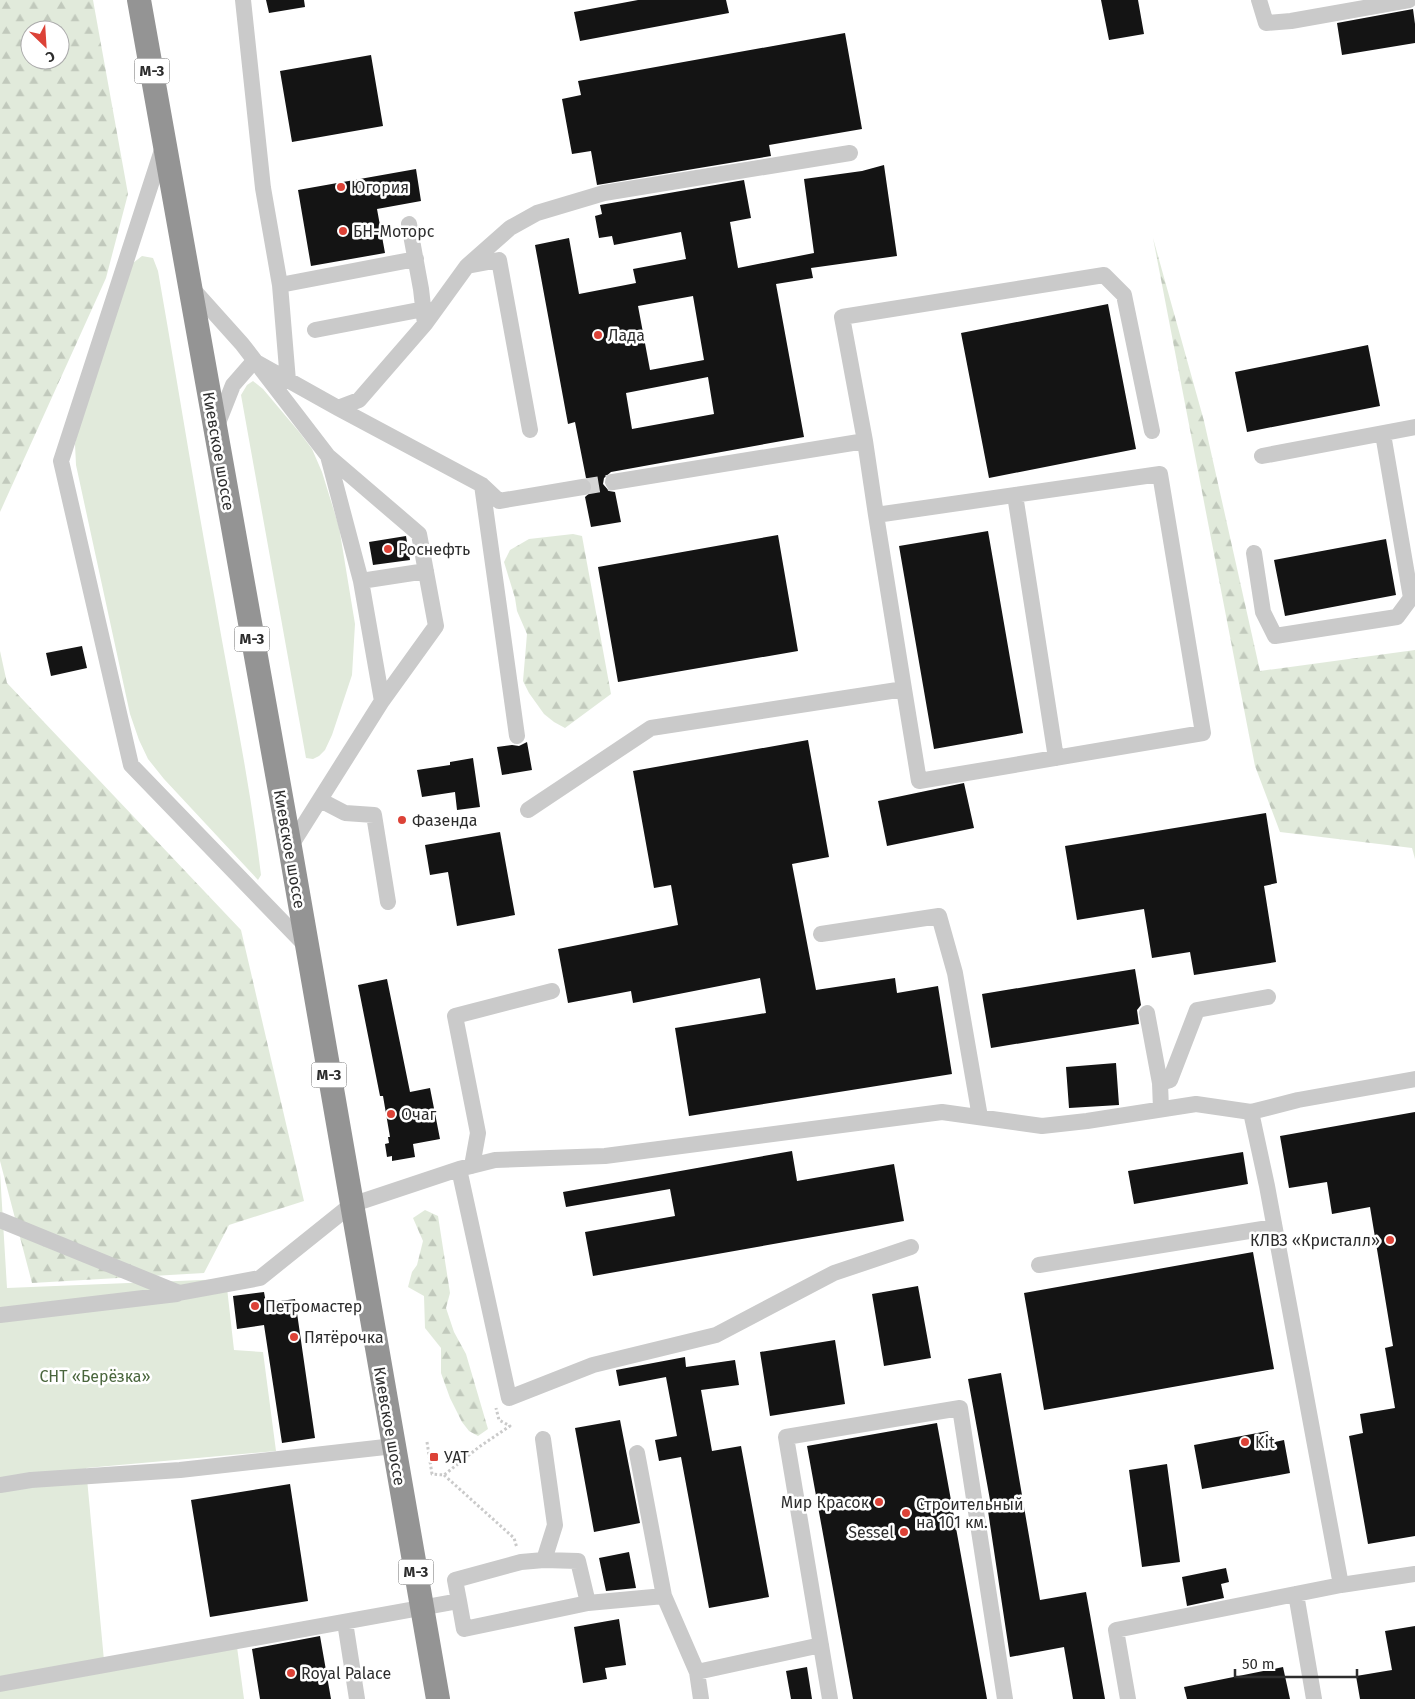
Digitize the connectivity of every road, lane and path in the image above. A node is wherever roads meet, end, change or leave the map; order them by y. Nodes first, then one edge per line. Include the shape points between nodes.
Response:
1 (139, 0) edge
2 (244, 0) edge
3 (1259, 0) edge
4 (1409, 0) edge
5 (164, 142) junction
6 (850, 153) dead end
7 (409, 224) dead end
8 (416, 260) junction
9 (467, 266) junction
10 (190, 285) junction
11 (280, 286) junction
12 (425, 317) junction
13 (315, 330) dead end
14 (254, 361) junction
15 (288, 380) junction
16 (338, 408) junction
17 (1415, 427) edge
18 (215, 430) junction
19 (530, 430) dead end
20 (1152, 430) dead end
21 (1383, 434) junction
22 (866, 441) junction
23 (328, 456) junction
24 (1262, 456) dead end
25 (613, 482) tunnel mouth
26 (482, 485) junction
27 (584, 487) tunnel mouth
28 (1015, 495) junction
29 (876, 515) junction
30 (1254, 553) dead end
31 (426, 571) junction
32 (361, 581) junction
33 (904, 689) junction
34 (382, 701) junction
35 (517, 736) dead end
36 (1056, 758) junction
37 (320, 800) junction
38 (528, 810) dead end
39 (290, 847) junction
40 (388, 902) dead end
41 (820, 934) dead end
42 (306, 946) junction
43 (552, 991) dead end
44 (1268, 997) dead end
45 (1148, 1013) dead end
46 (1415, 1079) edge
47 (1160, 1083) junction
48 (1160, 1109) junction
49 (1251, 1112) junction
50 (980, 1118) junction
51 (465, 1167) junction
52 (351, 1205) junction
53 (0, 1220) edge
54 (1274, 1227) junction
55 (912, 1247) dead end
56 (1039, 1265) dead end
57 (179, 1293) junction
58 (0, 1315) edge
59 (495, 1401) dead end
60 (543, 1439) dead end
61 (427, 1442) dead end
62 (394, 1446) junction
63 (637, 1453) dead end
64 (444, 1475) junction
65 (0, 1485) edge
66 (544, 1560) junction
67 (521, 1562) junction
68 (1415, 1574) edge
69 (1341, 1585) junction
70 (1296, 1594) junction
71 (664, 1596) junction
72 (459, 1601) junction
73 (588, 1603) junction
74 (422, 1608) junction
75 (345, 1622) junction
76 (821, 1645) junction
77 (697, 1672) junction
78 (0, 1684) edge
79 (357, 1699) edge
80 (438, 1699) edge
81 (701, 1699) edge
82 (830, 1699) edge
83 (1005, 1699) edge
84 (1128, 1699) edge
85 (1314, 1699) edge

1 - 5 highway, Киевское шоссе / М-3
2 - 11 street via 263,188
3 - 4 street via 1266,23
5 - 10 highway, Киевское шоссе / М-3
5 - 42 street via 61,461 131,766
6 - 9 street via 604,192 537,213 510,228
7 - 8 street
8 - 11 street
8 - 12 street
9 - 12 street
9 - 19 street via 499,260
10 - 14 street
10 - 18 highway, Киевское шоссе / М-3
11 - 15 street
12 - 13 street
12 - 16 street via 359,400
14 - 15 street
14 - 18 street via 233,385
14 - 23 street
15 - 16 street
16 - 26 street
17 - 21 street
18 - 39 highway, Киевское шоссе / М-3
20 - 22 street via 1124,295 1104,275 842,318
21 - 24 street
21 - 30 street via 1412,598 1397,617 1275,636 1263,612
22 - 25 street
22 - 29 street
23 - 31 street via 419,534
23 - 32 street
26 - 27 street via 499,501
26 - 35 street
28 - 29 street
28 - 36 street
28 - 36 street via 1160,474 1203,733
29 - 33 street
31 - 32 street
31 - 34 street via 436,626
32 - 34 street
33 - 36 street via 919,781
33 - 38 street via 651,728
34 - 37 street
37 - 39 street
37 - 40 street via 345,813 374,815
39 - 42 highway, Киевское шоссе / М-3
41 - 50 street via 939,916 955,972
42 - 52 highway, Киевское шоссе / М-3
43 - 51 street via 455,1016 478,1133
44 - 47 street via 1197,1010 1170,1080
45 - 47 street
46 - 49 street
47 - 48 street
48 - 49 street via 1196,1104
48 - 50 street via 1042,1126
49 - 54 street
50 - 51 street via 942,1112 605,1156 495,1160
51 - 52 street
51 - 55 street via 509,1398 593,1365 716,1335 834,1273
52 - 57 street via 260,1278
52 - 62 highway, Киевское шоссе / М-3
53 - 57 street
54 - 56 street
54 - 69 street
57 - 58 street
59 - 64 path via 499,1420 510,1426
60 - 66 street via 555,1525
61 - 64 path via 432,1474
62 - 65 street via 180,1470
62 - 74 highway, Киевское шоссе / М-3
63 - 71 street
64 - 67 path via 514,1538
66 - 67 street
66 - 73 street via 578,1560
67 - 72 street via 455,1580
68 - 69 street
69 - 70 street
70 - 84 street via 1116,1630
70 - 85 street
71 - 73 street
71 - 77 street
72 - 73 street via 464,1629
72 - 74 street
74 - 75 street
74 - 80 highway, Киевское шоссе / М-3
75 - 78 street
75 - 79 street
76 - 77 street
76 - 82 street
76 - 83 street via 786,1437 960,1408
77 - 81 street

